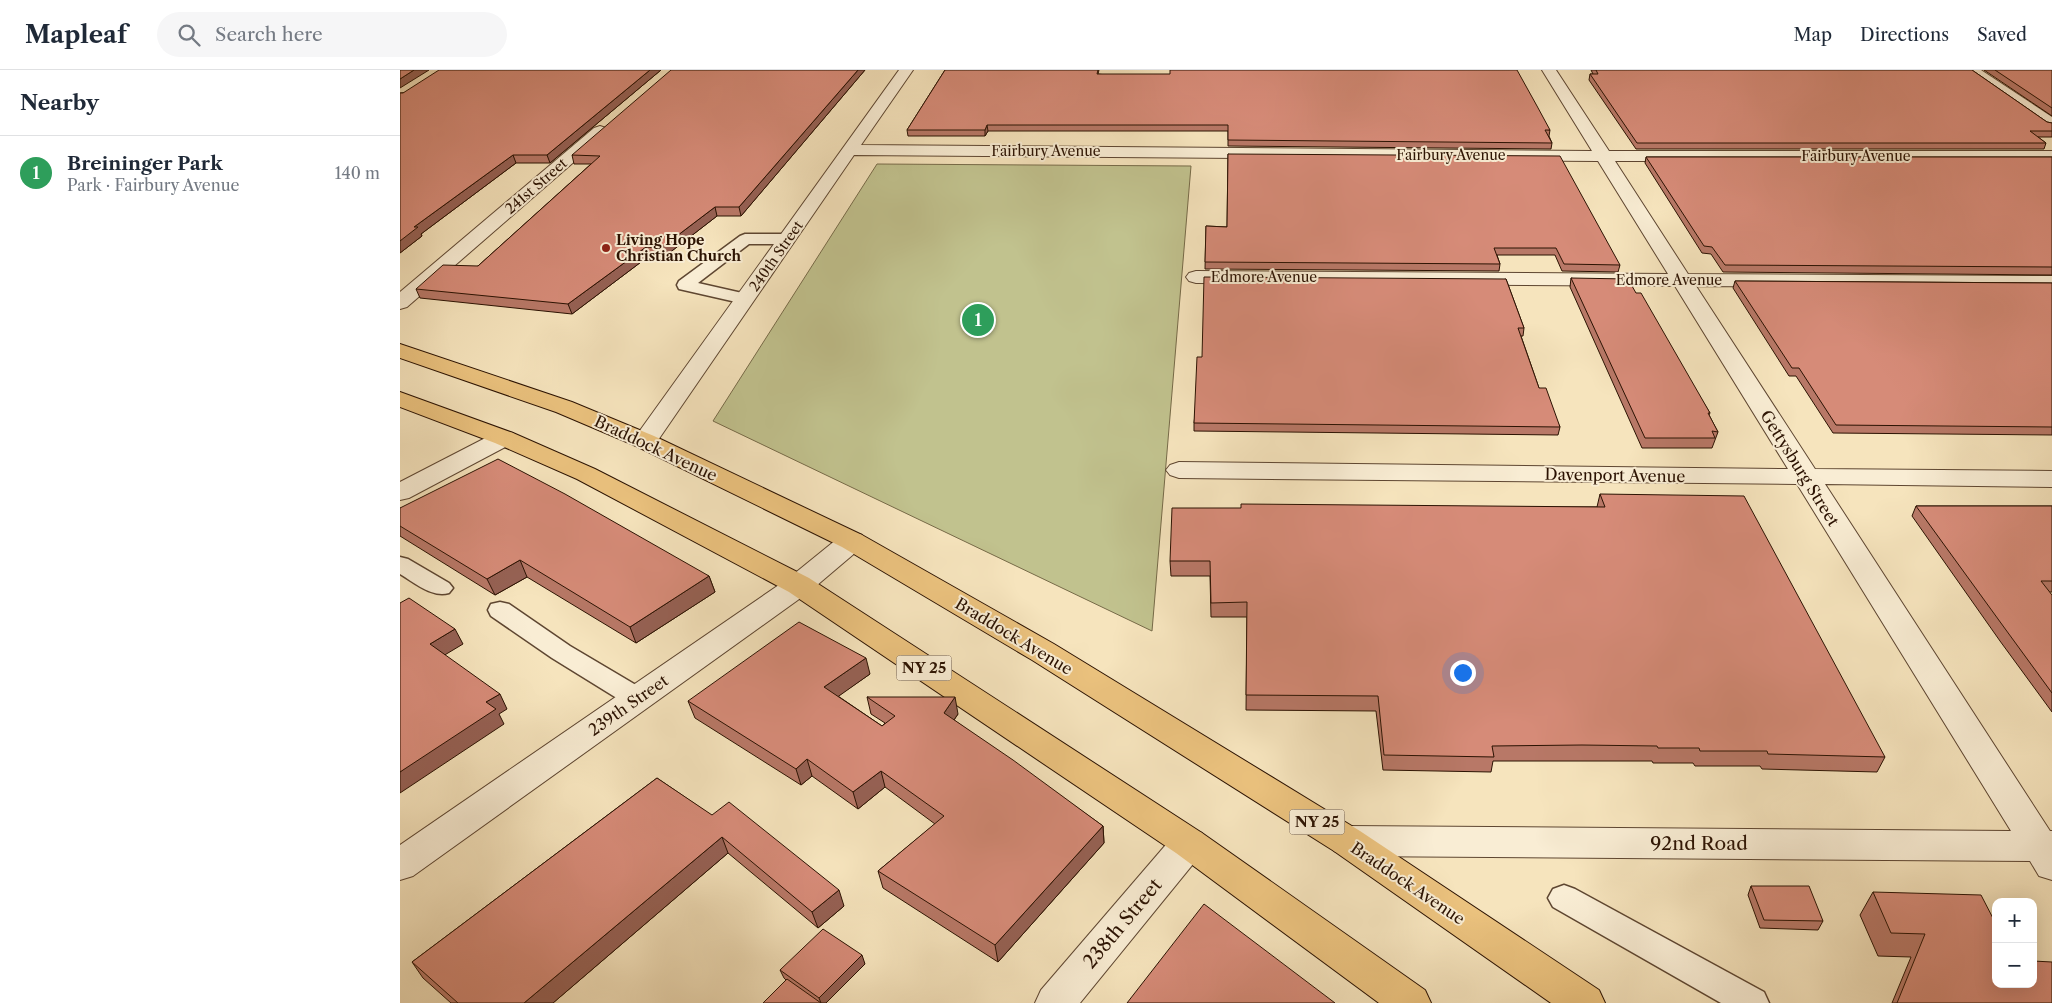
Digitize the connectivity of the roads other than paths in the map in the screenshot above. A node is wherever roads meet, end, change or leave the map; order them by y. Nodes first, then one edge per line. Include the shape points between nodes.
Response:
1 (906, 70) edge
2 (1549, 70) edge
3 (1972, 70) edge
4 (612, 122) edge
5 (2052, 124) edge
6 (850, 150) junction
7 (1604, 156) junction
8 (2052, 156) edge
9 (787, 239) junction
10 (1196, 277) dead end
11 (1681, 280) junction
12 (2052, 282) edge
13 (745, 299) junction
14 (400, 303) edge
15 (400, 351) edge
16 (400, 399) edge
17 (504, 438) junction
18 (645, 441) junction
19 (1179, 470) dead end
20 (1805, 478) junction
21 (2052, 480) edge
22 (400, 492) edge
23 (852, 541) junction
24 (400, 564) edge
25 (799, 585) junction
26 (441, 588) dead end
27 (500, 610) dead end
28 (637, 698) junction
29 (1347, 841) junction
30 (1189, 843) junction
31 (2048, 852) edge
32 (400, 865) edge
33 (1564, 898) dead end
34 (1055, 1003) edge
35 (1411, 1003) edge
36 (1584, 1003) edge
37 (1752, 1003) edge

1 - 6 street, 240th Street
2 - 7 street, Gettysburg Street
3 - 5 street
4 - 14 street, 241st Street
6 - 7 street, Fairbury Avenue
6 - 9 street, 240th Street
7 - 8 street, Fairbury Avenue
7 - 11 street, Gettysburg Street
9 - 13 street, 240th Street
9 - 13 lane via 745,239 685,285
10 - 11 street, Edmore Avenue
11 - 12 street, Edmore Avenue
11 - 20 street, Gettysburg Street
13 - 18 street, 240th Street
15 - 18 main road, Braddock Avenue / NY 25 via 564,407
16 - 17 main road, NY 25
17 - 22 street
17 - 25 main road, NY 25 via 586,474
18 - 23 main road, Braddock Avenue / NY 25
19 - 20 street, Davenport Avenue
20 - 21 street, Davenport Avenue
20 - 31 street, Gettysburg Street
23 - 25 street, 239th Street
23 - 29 main road, Braddock Avenue / NY 25 via 1043,652
24 - 26 lane
25 - 28 street, 239th Street
25 - 30 main road, NY 25
27 - 28 lane via 560,652
28 - 32 street, 239th Street
29 - 31 street, 92nd Road
29 - 36 main road, Braddock Avenue / NY 25
30 - 34 street, 238th Street
30 - 35 main road, NY 25
33 - 37 lane

